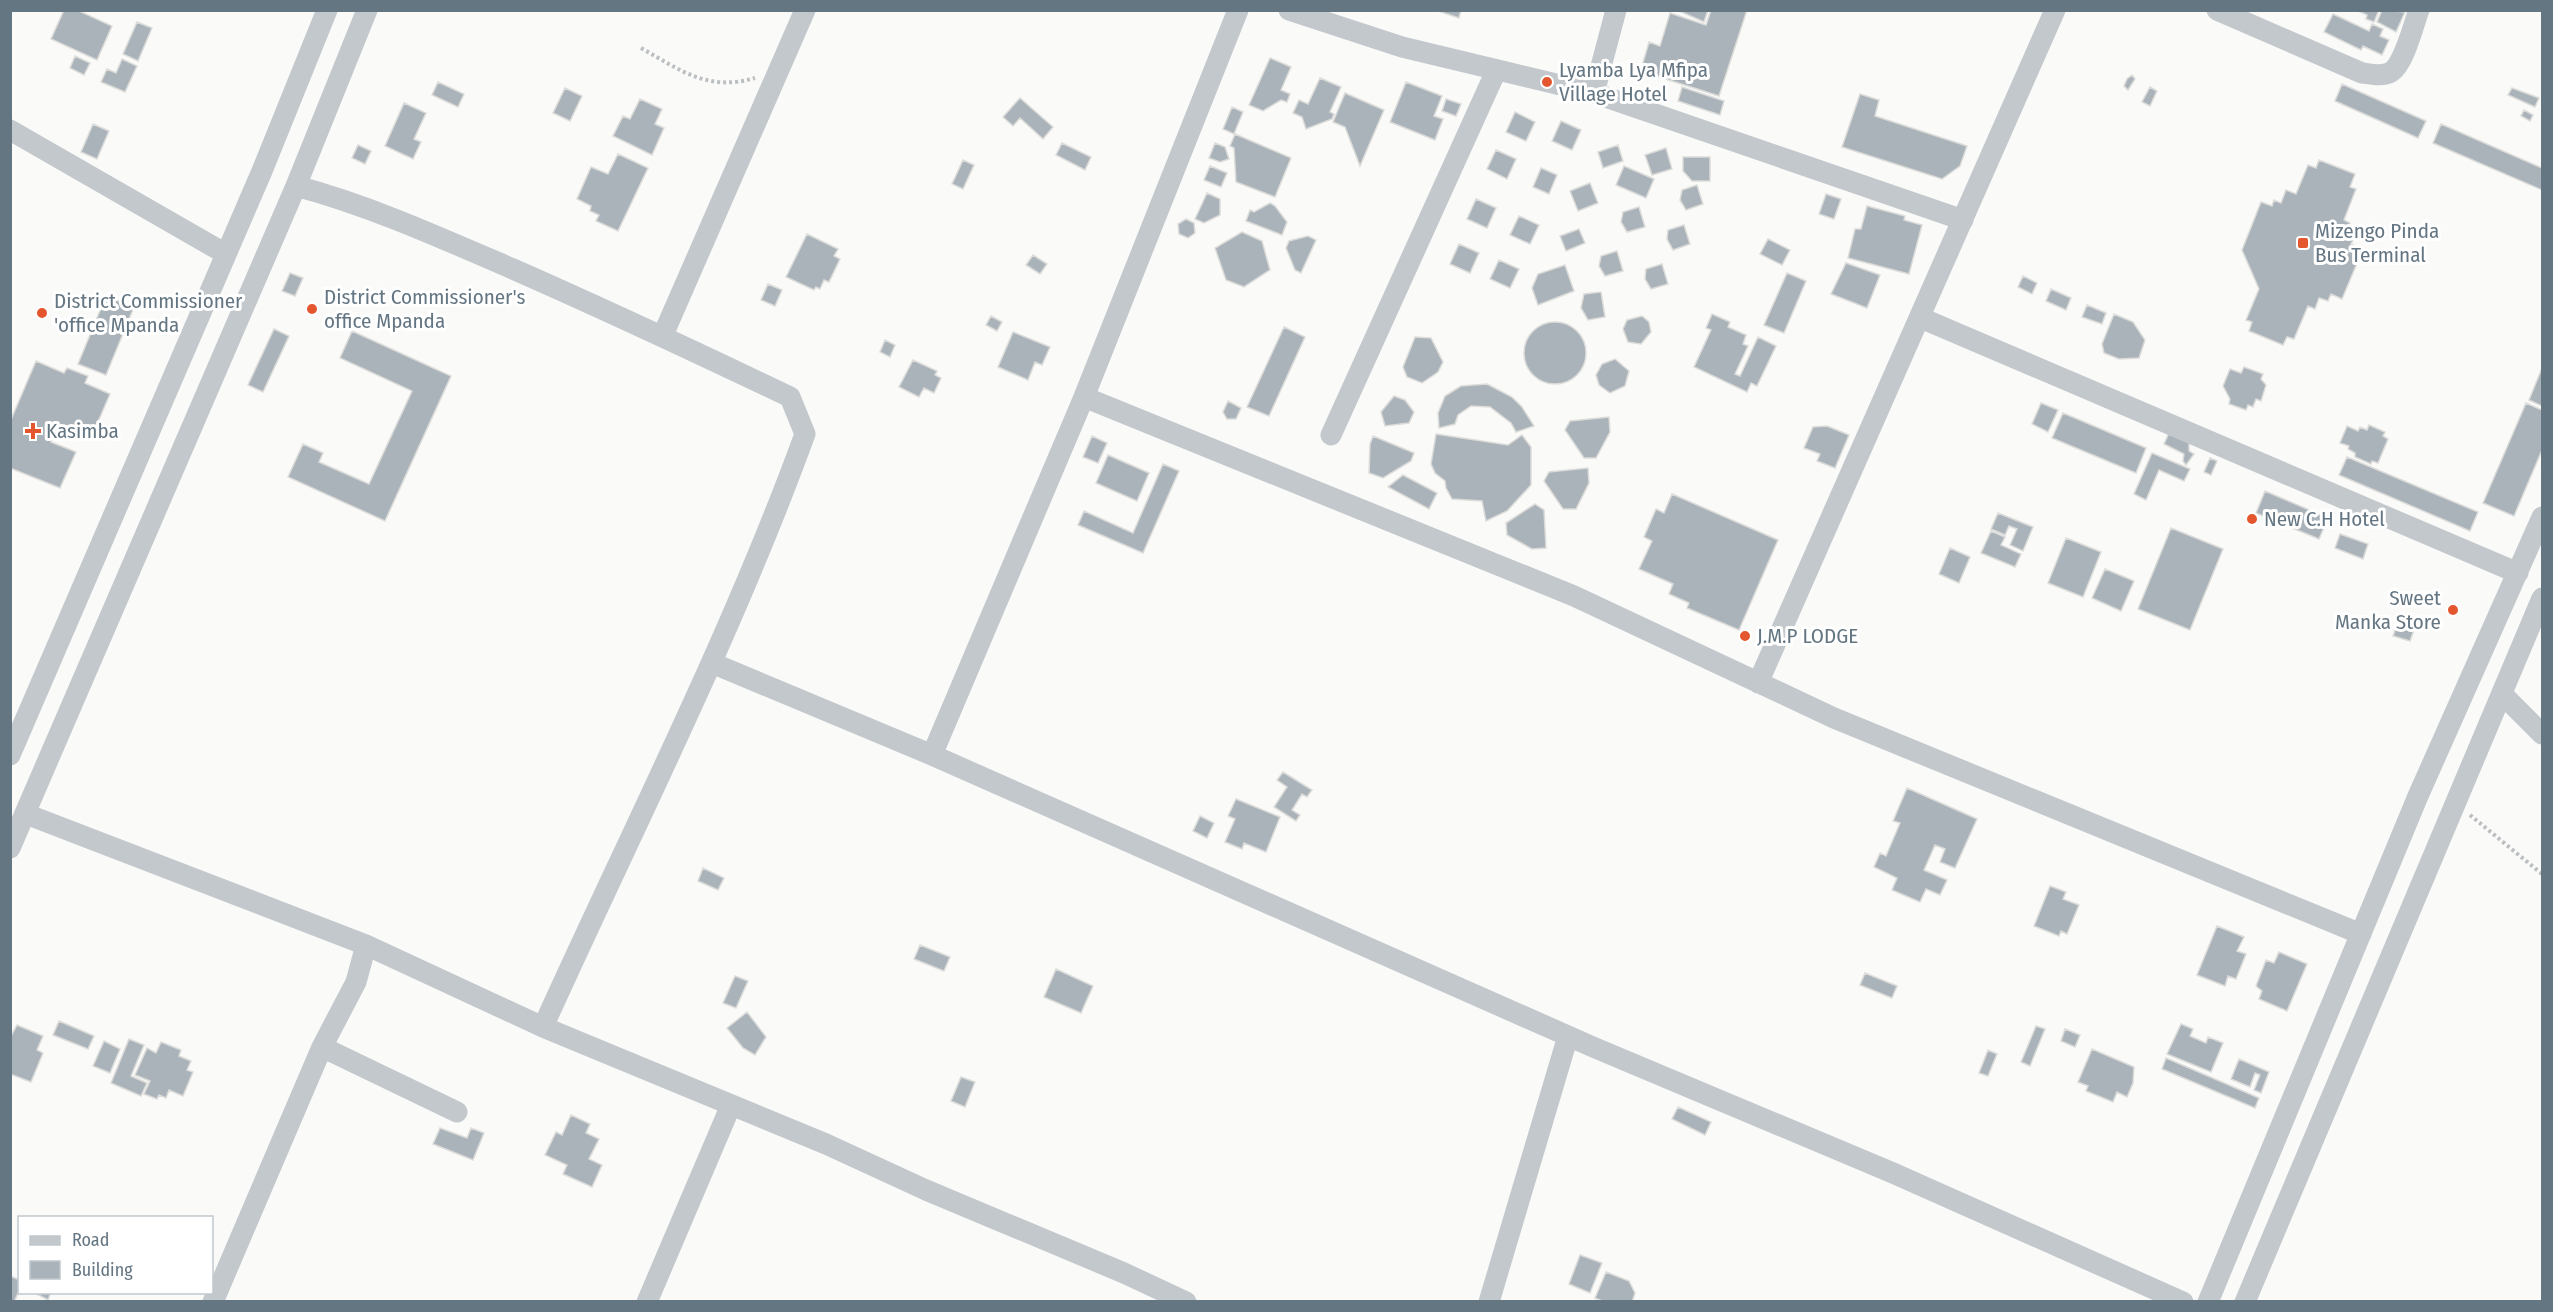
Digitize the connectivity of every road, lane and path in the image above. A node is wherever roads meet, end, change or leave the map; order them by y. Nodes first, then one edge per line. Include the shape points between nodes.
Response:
1 (327, 10) edge
2 (367, 10) edge
3 (805, 10) edge
4 (1238, 10) edge
5 (1289, 10) edge
6 (1616, 10) edge
7 (2055, 10) edge
8 (2217, 10) edge
9 (2419, 10) edge
10 (641, 48) dead end
11 (779, 70) junction
12 (1496, 71) junction
13 (1594, 93) junction
14 (10, 130) edge
15 (296, 186) junction
16 (1963, 220) junction
17 (226, 254) junction
18 (1921, 318) junction
19 (663, 335) junction
20 (1083, 397) junction
21 (1331, 435) dead end
22 (2542, 517) edge
23 (2518, 573) junction
24 (2542, 598) edge
25 (712, 663) junction
26 (1758, 683) junction
27 (2502, 694) junction
28 (2542, 734) edge
29 (10, 755) edge
30 (932, 755) junction
31 (2456, 803) junction
32 (26, 814) junction
33 (10, 848) edge
34 (2542, 874) edge
35 (2361, 934) junction
36 (366, 945) junction
37 (543, 1027) junction
38 (1568, 1036) junction
39 (322, 1047) junction
40 (731, 1105) junction
41 (458, 1112) dead end
42 (213, 1302) edge
43 (646, 1302) edge
44 (1186, 1302) edge
45 (1489, 1302) edge
46 (2183, 1302) edge
47 (2208, 1302) edge
48 (2246, 1302) edge

1 - 17 street
2 - 15 street
3 - 11 street
4 - 20 street
5 - 12 street via 1402,47
6 - 13 street
7 - 16 street
8 - 9 street via 2362,73 2379,75 2392,71 2403,55
10 - 11 path via 681,71 725,84
11 - 19 street
12 - 13 street
12 - 21 street
13 - 16 street
14 - 17 street
15 - 19 street via 398,219
15 - 32 street
16 - 18 street
17 - 29 street
18 - 23 street
18 - 26 street
19 - 25 street via 790,398 806,434
20 - 26 street via 1574,596
20 - 30 street
22 - 23 street
23 - 35 street
24 - 27 street
25 - 30 street
25 - 37 street
26 - 35 street via 2043,805
27 - 28 street
27 - 31 street
30 - 38 street
31 - 34 path
31 - 48 street
32 - 33 street
32 - 36 street
35 - 47 street
36 - 37 street
36 - 39 street via 356,982
37 - 40 street
38 - 45 street
38 - 46 street via 1893,1173
39 - 41 street
39 - 42 street
40 - 43 street
40 - 44 street

